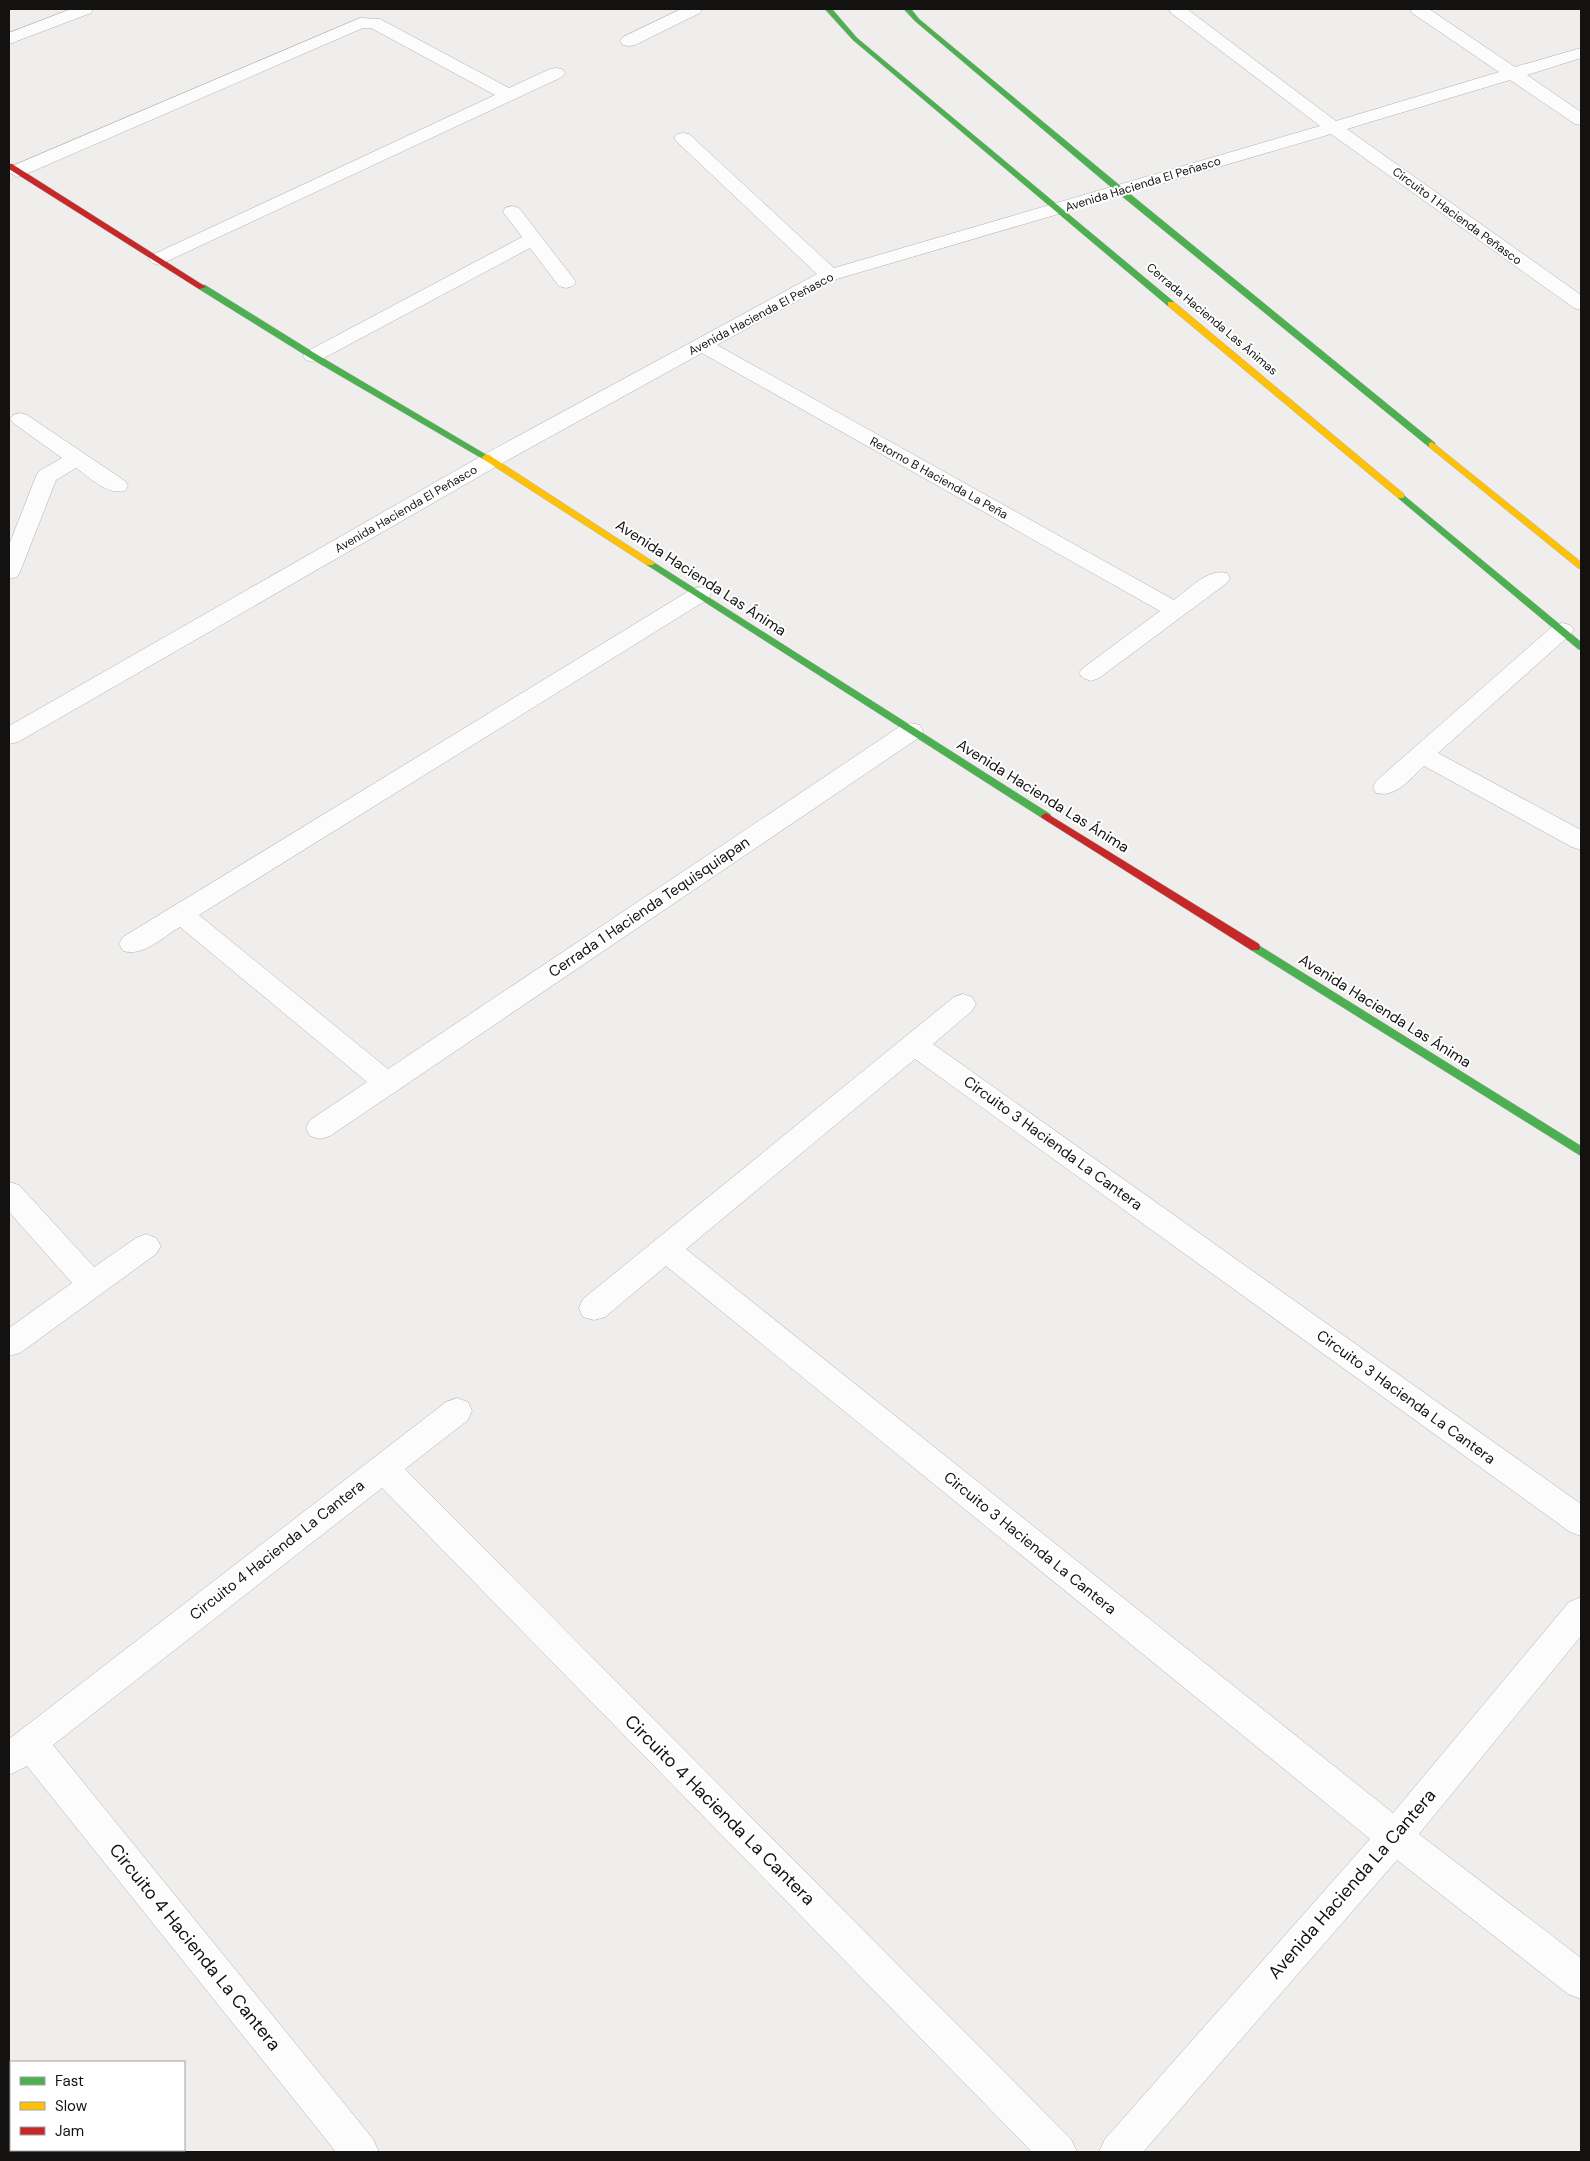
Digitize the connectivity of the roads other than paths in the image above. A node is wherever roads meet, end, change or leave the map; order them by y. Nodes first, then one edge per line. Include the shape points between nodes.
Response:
1 (85, 9) edge
2 (828, 9) edge
3 (907, 9) edge
4 (1177, 9) edge
5 (1418, 9) edge
6 (683, 10) edge
7 (9, 39) edge
8 (629, 41) dead end
9 (1581, 53) edge
10 (556, 73) dead end
11 (1510, 73) junction
12 (509, 95) junction
13 (1581, 120) edge
14 (1333, 127) junction
15 (682, 138) dead end
16 (13, 169) edge
17 (1121, 191) junction
18 (1060, 209) junction
19 (512, 212) dead end
20 (533, 239) junction
21 (158, 259) junction
22 (830, 275) junction
23 (566, 282) dead end
24 (1581, 304) edge
25 (702, 345) junction
26 (313, 356) junction
27 (20, 419) dead end
28 (76, 459) junction
29 (491, 460) junction
30 (117, 486) dead end
31 (1581, 566) edge
32 (9, 572) edge
33 (1219, 578) dead end
34 (700, 594) junction
35 (1175, 610) junction
36 (1562, 630) junction
37 (1581, 647) edge
38 (1091, 672) dead end
39 (911, 731) junction
40 (9, 736) edge
41 (1422, 755) junction
42 (1385, 787) dead end
43 (1581, 841) edge
44 (181, 914) junction
45 (132, 944) dead end
46 (962, 1004) dead end
47 (914, 1044) junction
48 (387, 1082) junction
49 (320, 1128) dead end
50 (1581, 1152) edge
51 (9, 1193) edge
52 (146, 1246) dead end
53 (666, 1249) junction
54 (91, 1284) junction
55 (594, 1308) dead end
56 (9, 1344) edge
57 (457, 1411) dead end
58 (383, 1468) junction
59 (1581, 1522) edge
60 (1581, 1612) edge
61 (19, 1751) edge
62 (1395, 1837) junction
63 (1581, 1981) edge
64 (360, 2152) edge
65 (1058, 2152) edge
66 (1118, 2152) edge

1 - 7 street
2 - 18 street, Cerrada Hacienda Las Ánimas via 854,38
3 - 17 street
4 - 14 street, Circuito 1 Hacienda Peñasco
5 - 11 street
6 - 8 street
9 - 11 street, Avenida Hacienda El Peñasco
10 - 12 street
11 - 13 street
11 - 14 street, Avenida Hacienda El Peñasco
12 - 16 street via 374,23 360,24
12 - 21 street
14 - 17 street, Avenida Hacienda El Peñasco
14 - 24 street, Circuito 1 Hacienda Peñasco
15 - 22 street
16 - 21 street, Avenida Hacienda Las Ánima
17 - 18 street, Avenida Hacienda El Peñasco
17 - 31 street
18 - 22 street, Avenida Hacienda El Peñasco
18 - 36 street, Cerrada Hacienda Las Ánimas
19 - 20 street
20 - 23 street
20 - 26 street
21 - 26 street, Avenida Hacienda Las Ánima
22 - 25 street, Avenida Hacienda El Peñasco
25 - 29 street, Avenida Hacienda El Peñasco
25 - 35 street, Retorno B Hacienda La Peña
26 - 29 street, Avenida Hacienda Las Ánima
27 - 28 street
28 - 30 street
28 - 32 street via 47,476
29 - 34 street, Avenida Hacienda Las Ánima
29 - 40 street, Avenida Hacienda El Peñasco
33 - 35 street
34 - 39 street, Avenida Hacienda Las Ánima
34 - 44 street
35 - 38 street
36 - 37 street, Cerrada Hacienda Las Ánimas
36 - 41 street
39 - 48 street, Cerrada 1 Hacienda Tequisquiapan
39 - 50 street, Avenida Hacienda Las Ánima
41 - 42 street
41 - 43 street
44 - 45 street
44 - 48 street
46 - 47 street
47 - 53 street
47 - 59 street, Circuito 3 Hacienda La Cantera
48 - 49 street, Cerrada 1 Hacienda Tequisquiapan
51 - 54 street
52 - 54 street
53 - 55 street
53 - 62 street, Circuito 3 Hacienda La Cantera
54 - 56 street
57 - 58 street, Circuito 4 Hacienda La Cantera
58 - 61 street, Circuito 4 Hacienda La Cantera
58 - 65 street, Circuito 4 Hacienda La Cantera
60 - 62 street, Avenida Hacienda La Cantera
61 - 64 street, Circuito 4 Hacienda La Cantera
62 - 63 street, Circuito 3 Hacienda La Cantera
62 - 66 street, Avenida Hacienda La Cantera

